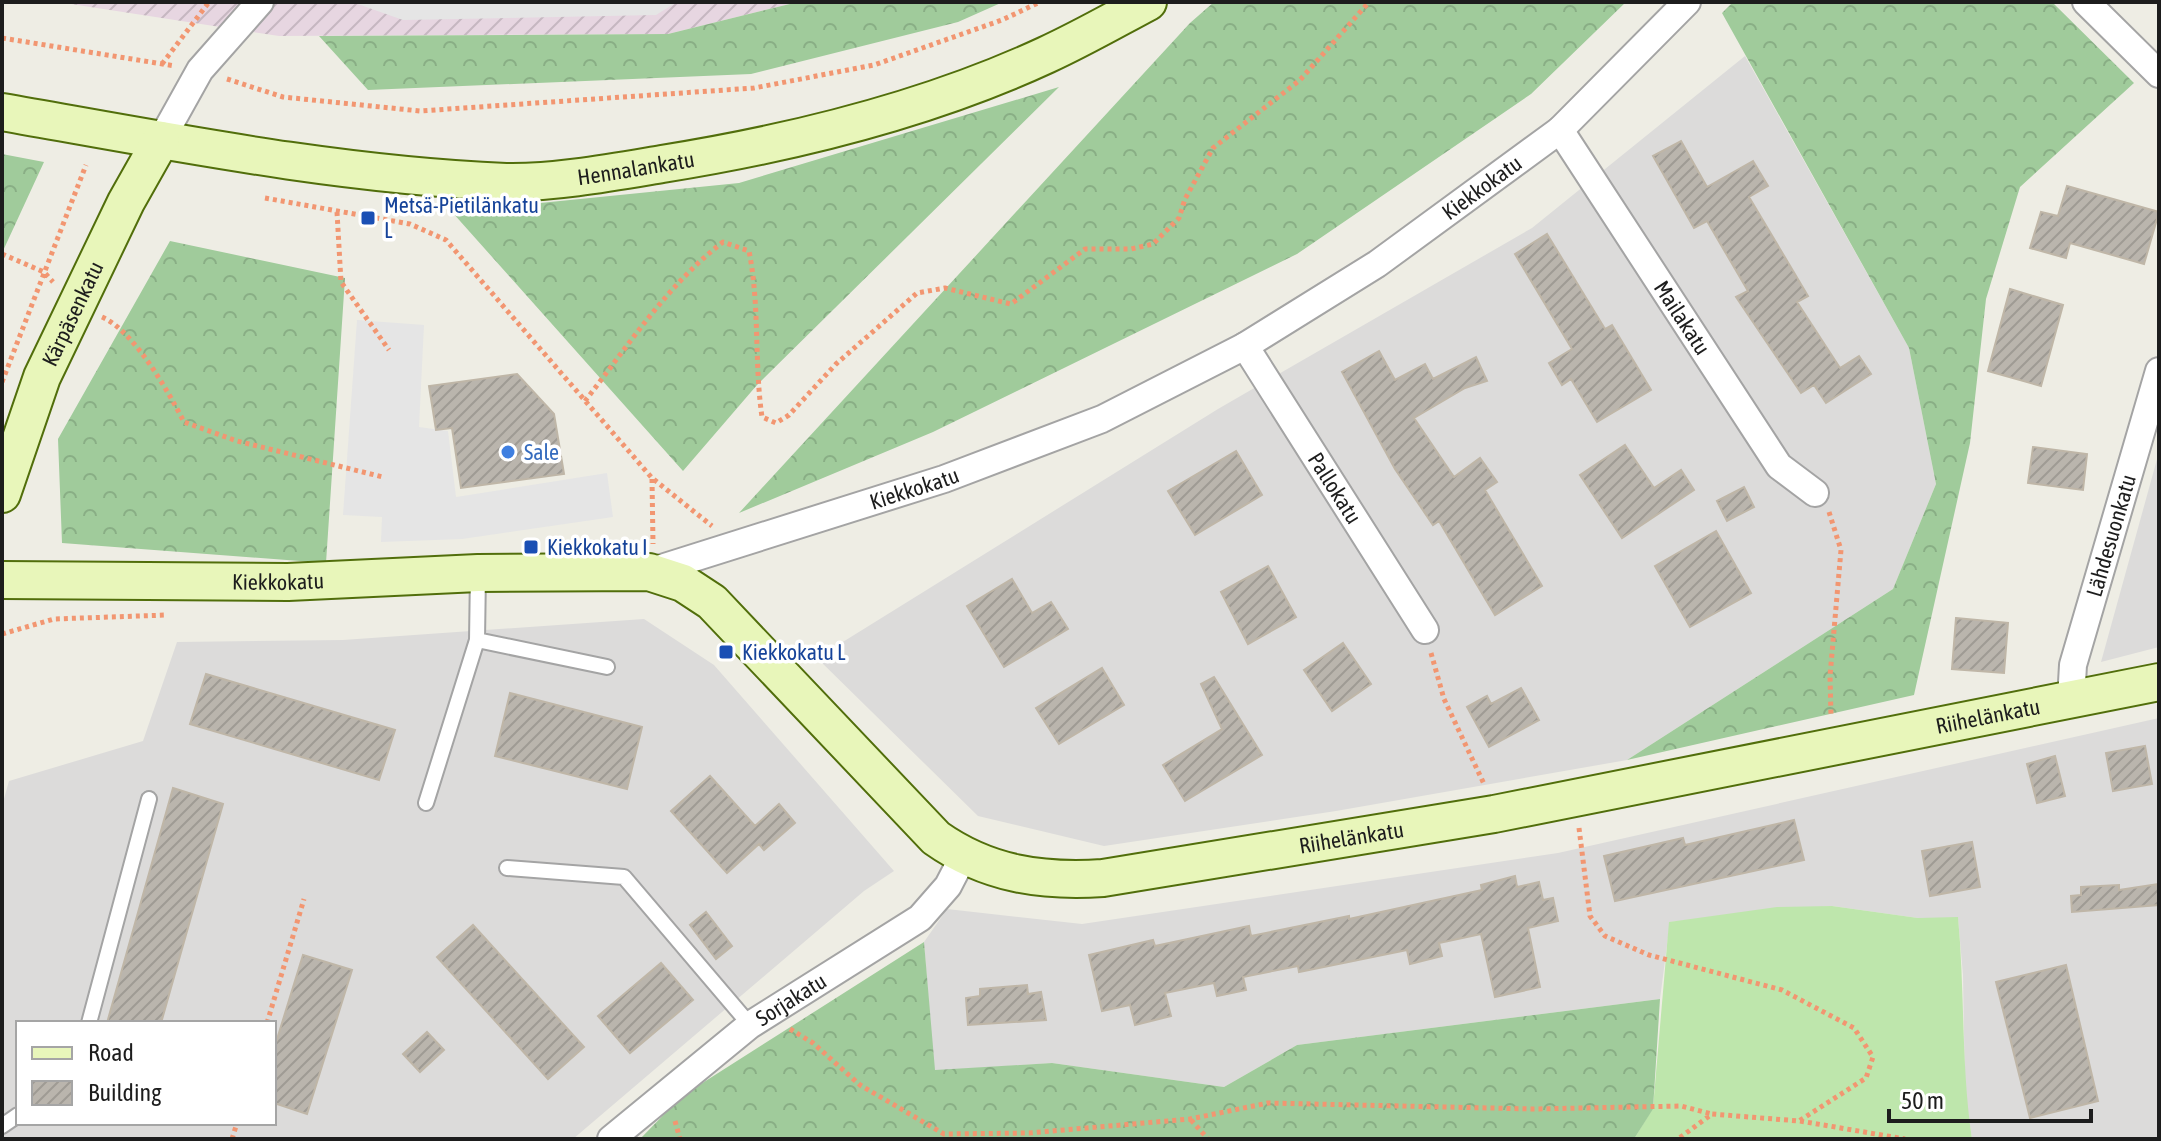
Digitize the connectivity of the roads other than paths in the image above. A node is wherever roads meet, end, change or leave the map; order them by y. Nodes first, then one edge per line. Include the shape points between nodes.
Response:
1 (260, 2) edge
2 (1148, 2) edge
3 (1687, 2) edge
4 (2086, 2) edge
5 (2159, 74) edge
6 (2, 112) edge
7 (1560, 130) junction
8 (161, 140) junction
9 (1245, 346) junction
10 (2159, 371) edge
11 (1815, 493) road end
12 (2, 494) edge
13 (649, 572) junction
14 (478, 573) junction
15 (2, 580) edge
16 (1425, 630) road end
17 (477, 640) junction
18 (607, 667) dead end
19 (2159, 682) edge
20 (2071, 700) junction
21 (149, 799) dead end
22 (426, 803) dead end
23 (963, 857) junction
24 (507, 868) dead end
25 (758, 1019) junction
26 (90, 1021) edge
27 (611, 1139) edge

1 - 8 street via 200,70
2 - 8 street, Hennalankatu via 1045,56 904,109 758,149 633,169 509,182 370,171
3 - 7 street, Kiekkokatu
4 - 5 street
6 - 8 street, Hennalankatu
7 - 9 street, Kiekkokatu via 1377,264
7 - 11 street, Mailakatu via 1779,466
8 - 12 street, Kärpäsenkatu via 42,377
9 - 13 street, Kiekkokatu via 1102,419 944,479
9 - 16 street, Pallokatu
10 - 20 street, Lähdesuonkatu via 2073,665
13 - 14 street, Kiekkokatu
13 - 23 street, Riihelänkatu via 683,583 712,602 936,838
14 - 15 street, Kiekkokatu via 288,582
14 - 17 lane
17 - 18 lane
17 - 22 lane
19 - 20 street, Riihelänkatu
20 - 23 street, Riihelänkatu via 1494,814 1103,878 1056,881 1010,874
21 - 26 lane
23 - 25 street, Sorjakatu via 948,886 920,918
24 - 25 lane via 624,877
25 - 27 street, Sorjakatu

